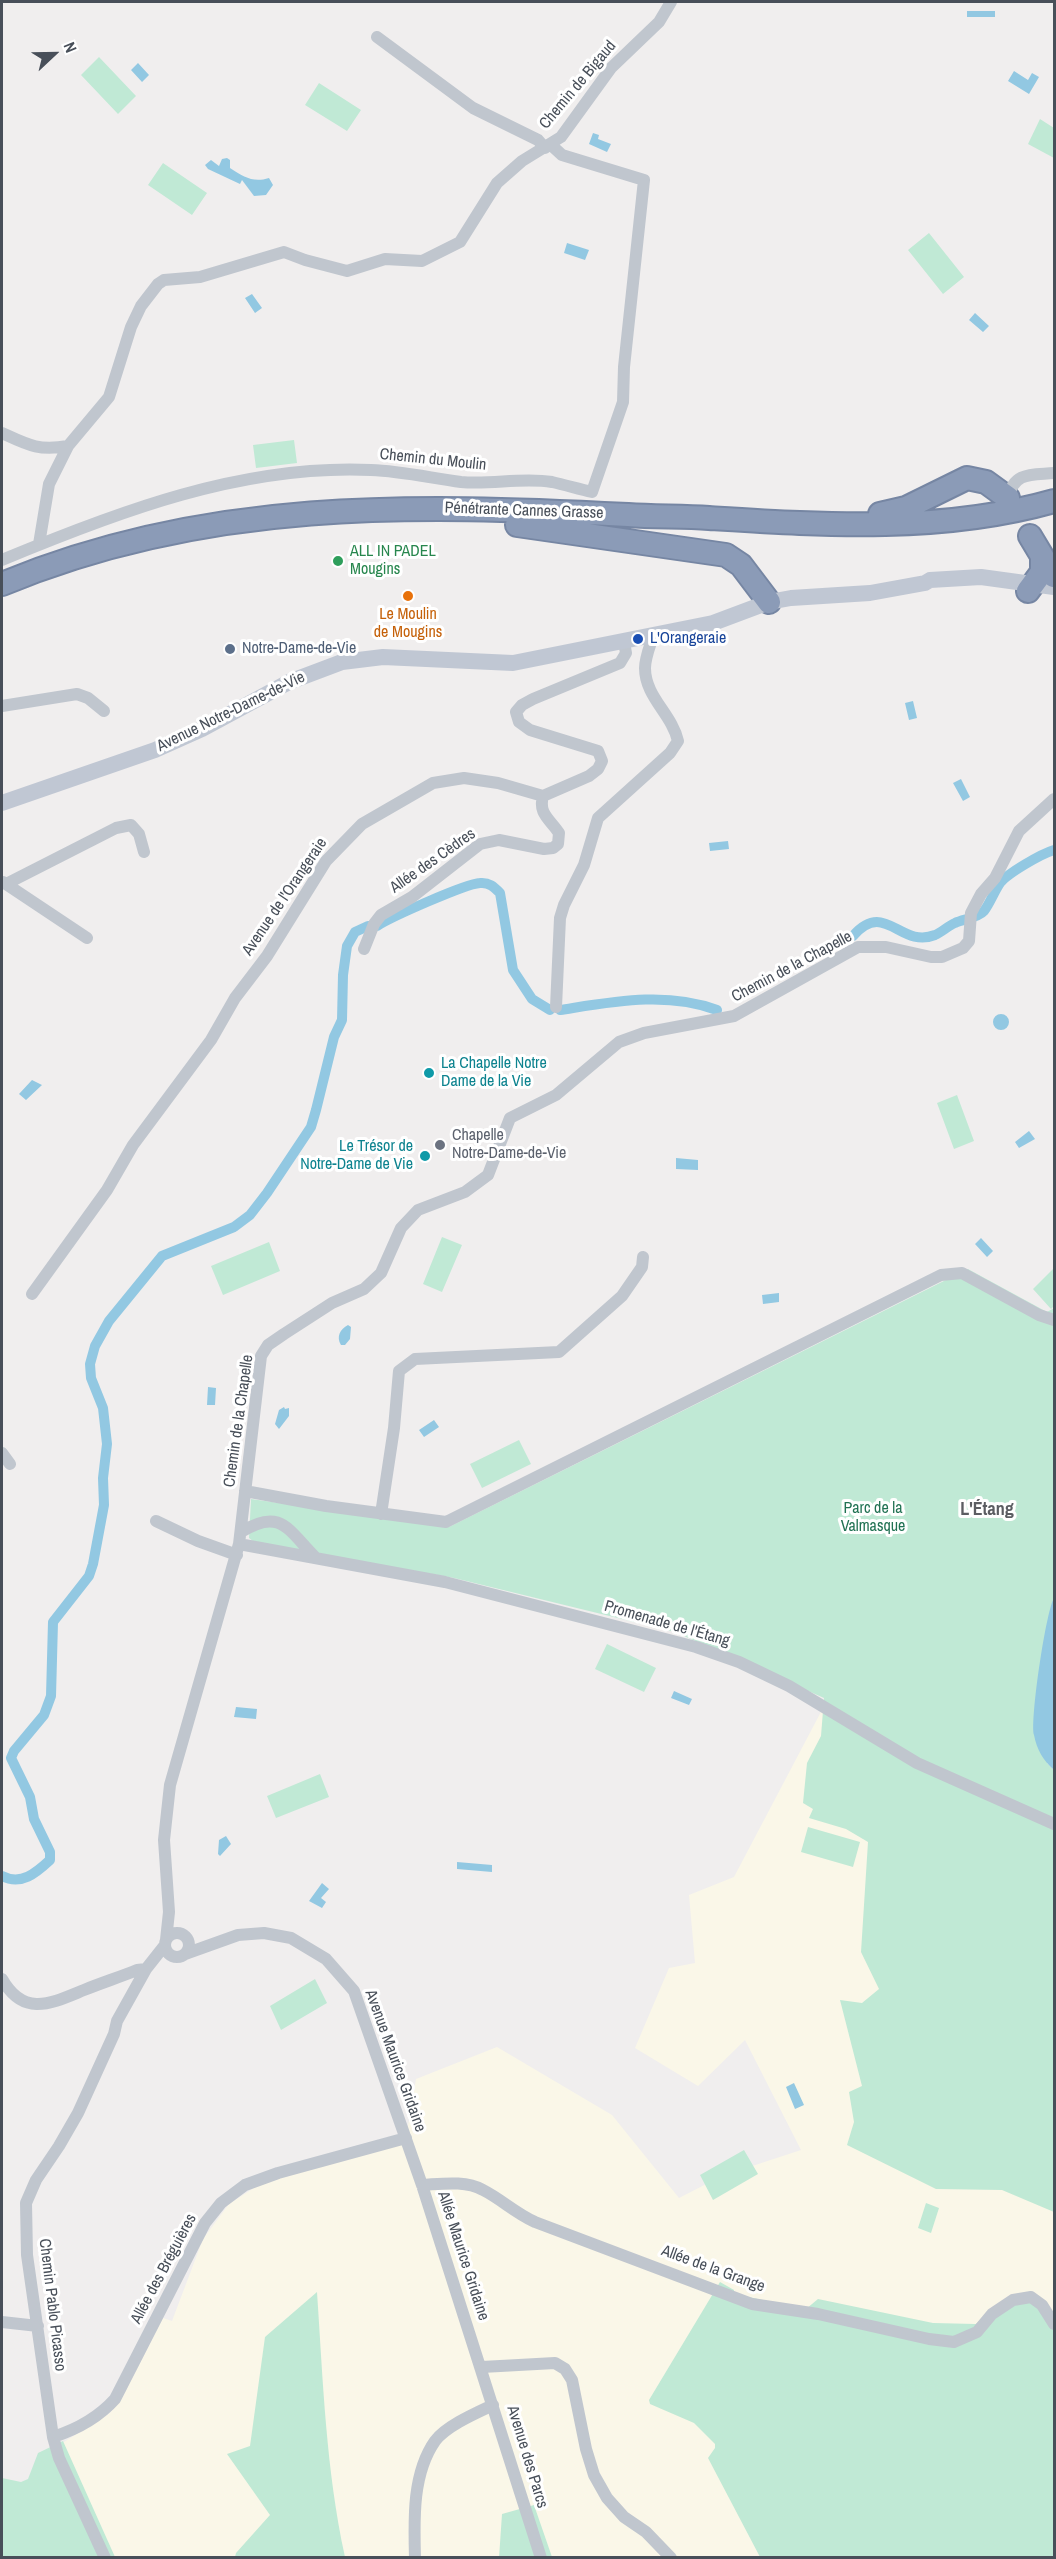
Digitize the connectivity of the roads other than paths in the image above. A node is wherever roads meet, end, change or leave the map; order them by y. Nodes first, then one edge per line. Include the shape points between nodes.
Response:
1 (671, 2) edge
2 (376, 37) dead end
3 (548, 146) junction
4 (2, 433) edge
5 (68, 446) junction
6 (1054, 473) edge
7 (1008, 498) joint
8 (1054, 501) edge
9 (1054, 515) edge
10 (709, 518) junction
11 (517, 525) junction
12 (1030, 536) dead end
13 (39, 544) junction
14 (2, 560) edge
15 (1043, 579) edge
16 (2, 584) edge
17 (1054, 595) edge
18 (2, 598) edge
19 (760, 600) junction
20 (653, 636) junction
21 (624, 642) junction
22 (2, 706) edge
23 (104, 711) dead end
24 (543, 796) junction
25 (1054, 799) edge
26 (2, 803) edge
27 (144, 852) dead end
28 (4, 882) edge
29 (87, 938) dead end
30 (364, 949) dead end
31 (556, 1007) dead end
32 (643, 1257) dead end
33 (32, 1294) dead end
34 (1054, 1320) edge
35 (2, 1453) edge
36 (10, 1464) dead end
37 (245, 1491) junction
38 (381, 1514) junction
39 (156, 1521) dead end
40 (239, 1544) junction
41 (316, 1558) junction
42 (1054, 1824) edge
43 (169, 1912) junction
44 (183, 1935) junction
45 (216, 1942) junction
46 (166, 1943) junction
47 (180, 1955) junction
48 (144, 1969) junction
49 (3, 1986) edge
50 (406, 2138) junction
51 (412, 2155) joint
52 (422, 2185) junction
53 (2, 2322) edge
54 (1054, 2323) edge
55 (38, 2326) junction
56 (482, 2367) junction
57 (493, 2405) junction
58 (53, 2436) junction
59 (105, 2558) edge
60 (415, 2558) edge
61 (541, 2558) edge
62 (671, 2558) edge

1 - 3 street, Chemin de Bigaud via 659,22 611,68 561,137
2 - 3 street via 473,108
3 - 5 street, Chemin de Bigaud via 522,161 497,183 460,242 422,261 385,259 347,271 284,252 200,278 164,280 141,306 131,327 109,397
3 - 13 street, Chemin du Moulin via 562,155 644,180 623,402 592,492 551,482 462,482 414,473 314,471 222,484
4 - 5 street via 32,447
5 - 13 street, Chemin de Bigaud via 49,484
6 - 7 street via 1023,476 1012,484
7 - 10 highway via 986,482 967,478 891,513
8 - 10 highway, Pénétrante Cannes Grasse via 980,516 909,522 810,524
9 - 11 highway, Pénétrante Cannes Grasse via 961,531 854,538
10 - 16 highway, Pénétrante Cannes Grasse via 432,508 252,518 135,540 57,562
11 - 18 highway, Pénétrante Cannes Grasse via 333,524 243,532 162,546
11 - 19 highway via 726,555 741,565
12 - 15 highway
13 - 14 street, Chemin du Moulin
15 - 17 main road, Avenue Notre-Dame-de-Vie
15 - 19 main road, Avenue Notre-Dame-de-Vie via 964,580 870,593
19 - 20 main road, Avenue Notre-Dame-de-Vie via 713,622
20 - 21 main road, Avenue Notre-Dame-de-Vie
20 - 31 street via 645,667 648,687 675,729 678,741 670,753 598,818 584,865 560,918
21 - 24 street via 626,653 620,663 533,699 516,712 519,722 530,730 598,751 602,761 589,776
21 - 26 main road, Avenue Notre-Dame-de-Vie via 513,663 384,657 342,662 289,682 144,755
22 - 23 street via 77,694
24 - 30 street, Allée des Cèdres via 544,816 559,832 560,839 553,848 539,849 499,840 480,844 412,897 381,915
24 - 33 street, Avenue de l'Orangeraie via 464,778 433,783 362,824 342,842 247,980 211,1040 133,1145
25 - 37 street, Chemin de la Chapelle via 1019,831 981,894 971,918 969,940 963,948 942,957 886,946 858,947 734,1016 644,1032 619,1042 556,1095 510,1118 488,1175 465,1192 418,1210 400,1228 381,1273 364,1289 332,1303 268,1345 261,1356
27 - 28 street via 139,834 131,825 116,828
28 - 29 street
32 - 38 street via 642,1267 622,1296 559,1352 415,1359 406,1364 399,1371
34 - 38 street via 962,1273 941,1275 452,1520
35 - 36 street
37 - 38 street
37 - 40 street, Chemin de la Chapelle
39 - 40 street, Promenade de l'Étang via 180,1534
40 - 41 street, Promenade de l'Étang
40 - 41 street via 265,1520 279,1521
40 - 43 street, Chemin de la Chapelle via 170,1785 164,1840
41 - 42 street, Promenade de l'Étang via 445,1582 696,1647 739,1662 789,1686 917,1763
43 - 44 street, Chemin de la Chapelle
43 - 46 street, Chemin de la Chapelle
44 - 45 street, Avenue Maurice Gridaine
44 - 46 street via 171,1935
44 - 47 street via 189,1944
45 - 47 street, Avenue Maurice Gridaine
45 - 50 street, Avenue Maurice Gridaine via 238,1935 291,1938 327,1959 354,1991
46 - 47 street via 168,1953
46 - 48 street, Chemin Pablo Picasso
47 - 48 street
48 - 49 street via 50,2004 23,2000
48 - 55 street, Chemin Pablo Picasso via 78,2113 26,2203 27,2255
50 - 51 street, Avenue Maurice Gridaine
50 - 58 street, Allée des Bréguières via 278,2173 244,2185 221,2203 205,2223 115,2399 88,2422
51 - 52 street, Allée Maurice Gridaine
52 - 54 street, Allée de la Grange via 481,2188 534,2222 752,2304 954,2342 977,2332 992,2314 1012,2300 1031,2297
52 - 56 street, Allée Maurice Gridaine
53 - 55 street
55 - 58 street, Chemin Pablo Picasso
56 - 57 street, Avenue des Parcs
56 - 62 street via 555,2363 565,2369 576,2392 594,2475 624,2517 646,2532
57 - 60 street via 436,2440 424,2462 414,2512
57 - 61 street, Avenue des Parcs
58 - 59 street, Chemin Pablo Picasso via 59,2458

